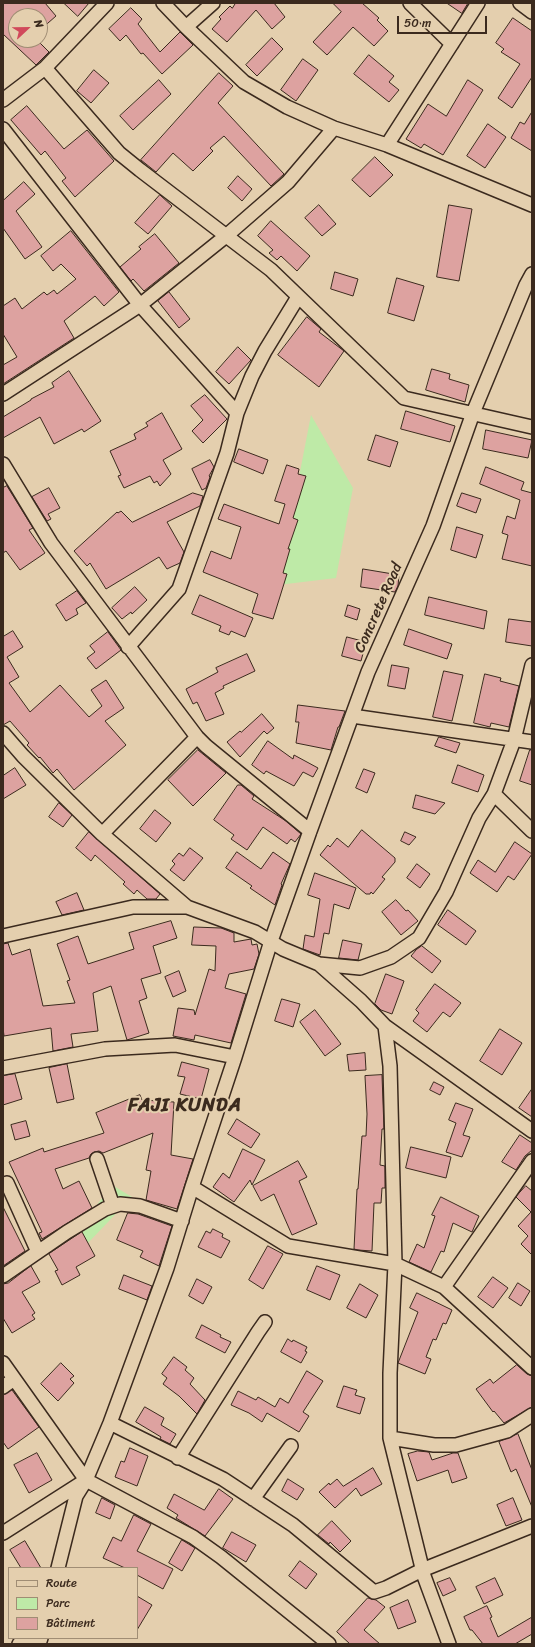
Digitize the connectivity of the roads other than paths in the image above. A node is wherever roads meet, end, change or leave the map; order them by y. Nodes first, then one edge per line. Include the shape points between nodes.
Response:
1 (107, 3) edge
2 (163, 3) edge
3 (213, 3) edge
4 (410, 3) edge
5 (478, 3) edge
6 (520, 3) edge
7 (532, 12) edge
8 (186, 27) junction
9 (452, 44) junction
10 (45, 68) junction
11 (3, 100) edge
12 (334, 128) junction
13 (3, 129) edge
14 (386, 145) junction
15 (532, 205) edge
16 (226, 236) junction
17 (532, 274) edge
18 (298, 297) junction
19 (140, 305) junction
20 (3, 394) edge
21 (237, 413) junction
22 (473, 413) junction
23 (532, 427) edge
24 (3, 464) edge
25 (128, 647) junction
26 (532, 665) edge
27 (352, 716) junction
28 (3, 732) edge
29 (197, 737) junction
30 (514, 740) junction
31 (532, 742) edge
32 (494, 794) junction
33 (310, 831) junction
34 (532, 831) edge
35 (102, 834) junction
36 (187, 907) junction
37 (3, 936) edge
38 (271, 941) junction
39 (319, 964) junction
40 (385, 1026) junction
41 (235, 1057) junction
42 (3, 1068) edge
43 (532, 1131) edge
44 (97, 1159) dead end
45 (532, 1161) edge
46 (7, 1183) dead end
47 (192, 1187) junction
48 (113, 1206) junction
49 (182, 1221) junction
50 (38, 1252) junction
51 (395, 1264) junction
52 (3, 1276) edge
53 (444, 1287) junction
54 (265, 1322) dead end
55 (3, 1363) edge
56 (532, 1368) edge
57 (14, 1379) junction
58 (3, 1387) edge
59 (532, 1415) edge
60 (110, 1423) junction
61 (390, 1438) junction
62 (291, 1446) dead end
63 (178, 1458) junction
64 (86, 1480) junction
65 (253, 1498) junction
66 (532, 1526) edge
67 (3, 1533) edge
68 (58, 1567) edge
69 (422, 1570) junction
70 (28, 1639) edge
71 (320, 1642) edge
72 (19, 1644) edge
73 (449, 1644) edge

1 - 10 street
2 - 8 street
3 - 8 street
4 - 9 street
5 - 9 street
6 - 7 street
8 - 12 street via 244,82 287,107
9 - 14 street
10 - 11 street
10 - 16 street via 119,152
12 - 14 street
12 - 16 street via 288,182
13 - 19 street
14 - 15 street
16 - 18 street via 271,270
16 - 19 street
17 - 22 street, Concrete Road
18 - 21 street via 265,351
18 - 22 street via 404,398
19 - 20 street
19 - 21 street
21 - 25 street via 227,453 179,589
22 - 23 street
22 - 27 street, Concrete Road via 433,526 368,672
24 - 25 street via 51,543
25 - 29 street
26 - 30 street
27 - 30 street
27 - 33 street, Concrete Road
28 - 35 street via 23,756
29 - 33 street
29 - 35 street
30 - 31 street
30 - 32 street
32 - 34 street
32 - 39 street via 479,818 446,892 419,938 391,957 360,968
33 - 38 street, Concrete Road
35 - 36 street
36 - 37 street via 133,907
36 - 38 street via 255,932
38 - 39 street via 282,949
38 - 41 street, Concrete Road
39 - 40 street
40 - 43 street
40 - 51 street via 390,1066
41 - 42 street via 175,1045 105,1049
41 - 47 street, Concrete Road
44 - 48 street
45 - 53 street
46 - 50 street
47 - 49 street, Concrete Road
47 - 51 street via 288,1246
48 - 49 street via 140,1206
48 - 50 street
49 - 60 street, Concrete Road
50 - 52 street
51 - 53 street
51 - 61 street
53 - 56 street
54 - 63 street
55 - 57 street
57 - 58 street
57 - 64 street
59 - 61 street via 507,1431 456,1445
60 - 63 street
60 - 64 street, Concrete Road
61 - 69 street
62 - 65 street
63 - 65 street via 223,1479
64 - 67 street
64 - 68 street, Concrete Road via 76,1496
64 - 71 street via 193,1537 222,1557
65 - 69 street via 293,1525 374,1592
66 - 69 street
69 - 73 street
70 - 72 street

